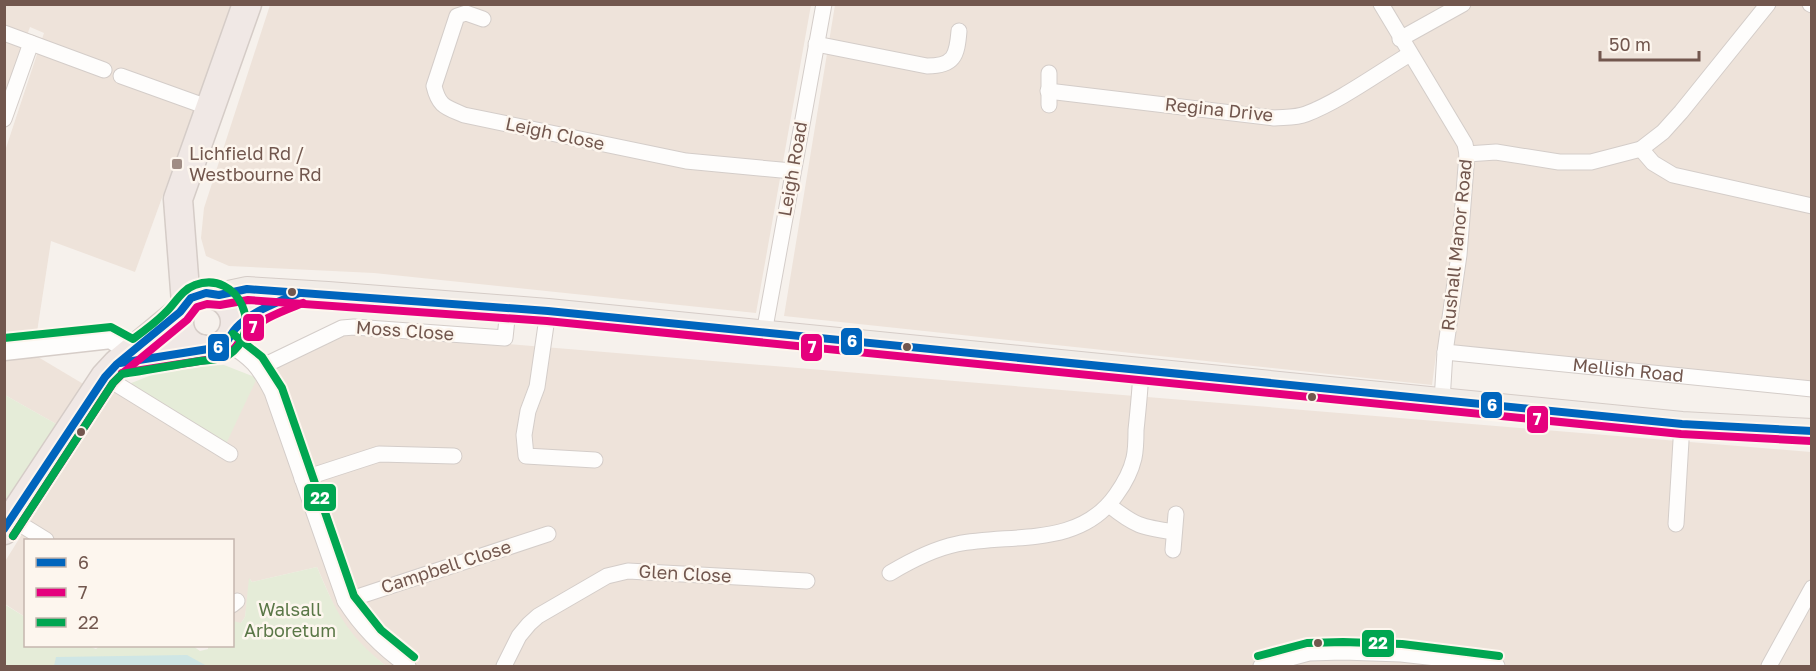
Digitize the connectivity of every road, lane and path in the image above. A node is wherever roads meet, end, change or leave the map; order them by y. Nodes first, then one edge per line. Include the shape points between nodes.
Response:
1 (824, 4) edge
2 (1380, 4) edge
3 (1463, 4) edge
4 (1768, 4) edge
5 (241, 6) edge
6 (483, 20) dead end
7 (4, 33) edge
8 (956, 33) dead end
9 (1401, 39) junction
10 (31, 43) junction
11 (816, 44) junction
12 (1410, 54) junction
13 (104, 70) dead end
14 (1049, 73) dead end
15 (121, 76) dead end
16 (210, 108) junction
17 (4, 119) edge
18 (1641, 149) junction
19 (1467, 154) junction
20 (792, 171) junction
21 (1812, 206) edge
22 (301, 292) junction
23 (198, 301) junction
24 (548, 311) junction
25 (507, 319) dead end
26 (764, 333) junction
27 (221, 340) junction
28 (4, 349) edge
29 (1445, 352) junction
30 (118, 364) junction
31 (259, 368) junction
32 (1141, 371) junction
33 (1812, 389) edge
34 (1442, 401) junction
35 (1682, 424) junction
36 (1812, 431) edge
37 (230, 454) dead end
38 (454, 456) dead end
39 (595, 460) dead end
40 (302, 479) junction
41 (1109, 505) junction
42 (1176, 514) dead end
43 (1676, 524) dead end
44 (8, 525) edge
45 (1174, 532) junction
46 (548, 534) dead end
47 (43, 539) edge
48 (901, 547) dead end
49 (1173, 550) dead end
50 (908, 562) junction
51 (890, 573) dead end
52 (800, 575) dead end
53 (1812, 588) edge
54 (345, 601) junction
55 (408, 666) edge
56 (504, 666) edge
57 (1261, 666) edge
58 (1497, 666) edge
59 (1769, 666) edge

1 - 11 street, Leigh Road
2 - 9 street, Rushall Manor Road
3 - 9 street
4 - 18 street via 1681,112
5 - 16 highway
6 - 20 street, Leigh Close via 466,13 457,16 434,86 443,106 464,115 686,161
7 - 10 street
8 - 11 street via 957,50 953,58 939,66
9 - 12 street, Rushall Manor Road
10 - 13 street
10 - 17 street
11 - 20 street, Leigh Road
12 - 14 street, Regina Drive via 1305,115 1274,118 1048,98
12 - 19 street, Rushall Manor Road via 1465,144
15 - 16 street
16 - 23 highway via 178,199 182,262
18 - 19 street via 1591,162 1559,162 1496,152
18 - 21 street via 1653,163 1674,175
19 - 29 street, Rushall Manor Road via 1459,255
20 - 26 street, Leigh Road
22 - 23 main road via 247,289
22 - 24 main road
22 - 27 main road via 264,308
23 - 27 highway via 227,301 234,311
23 - 27 highway via 179,326 182,335 187,342
23 - 30 highway
24 - 26 main road
24 - 39 street via 537,387 524,435 526,456
25 - 31 street, Moss Close via 506,338 342,328
26 - 32 main road
27 - 30 highway
27 - 31 street
28 - 30 street via 111,337
29 - 33 street, Mellish Road
29 - 34 street, Rushall Manor Road
30 - 37 street
30 - 44 highway
31 - 40 street via 272,392
32 - 34 main road
32 - 41 street via 1134,457 1125,483
34 - 35 main road
35 - 36 main road
35 - 43 street
38 - 40 street via 379,454
40 - 54 street
41 - 45 street via 1130,522
41 - 50 street via 1080,527 1060,534 954,545
42 - 45 street
44 - 47 street
45 - 49 street
46 - 54 street, Campbell Close
48 - 50 street
50 - 51 street
52 - 56 street, Glen Close via 628,571 608,576 538,616 519,636
53 - 59 street
54 - 55 street via 370,636
57 - 58 street via 1309,653 1343,652 1401,654

